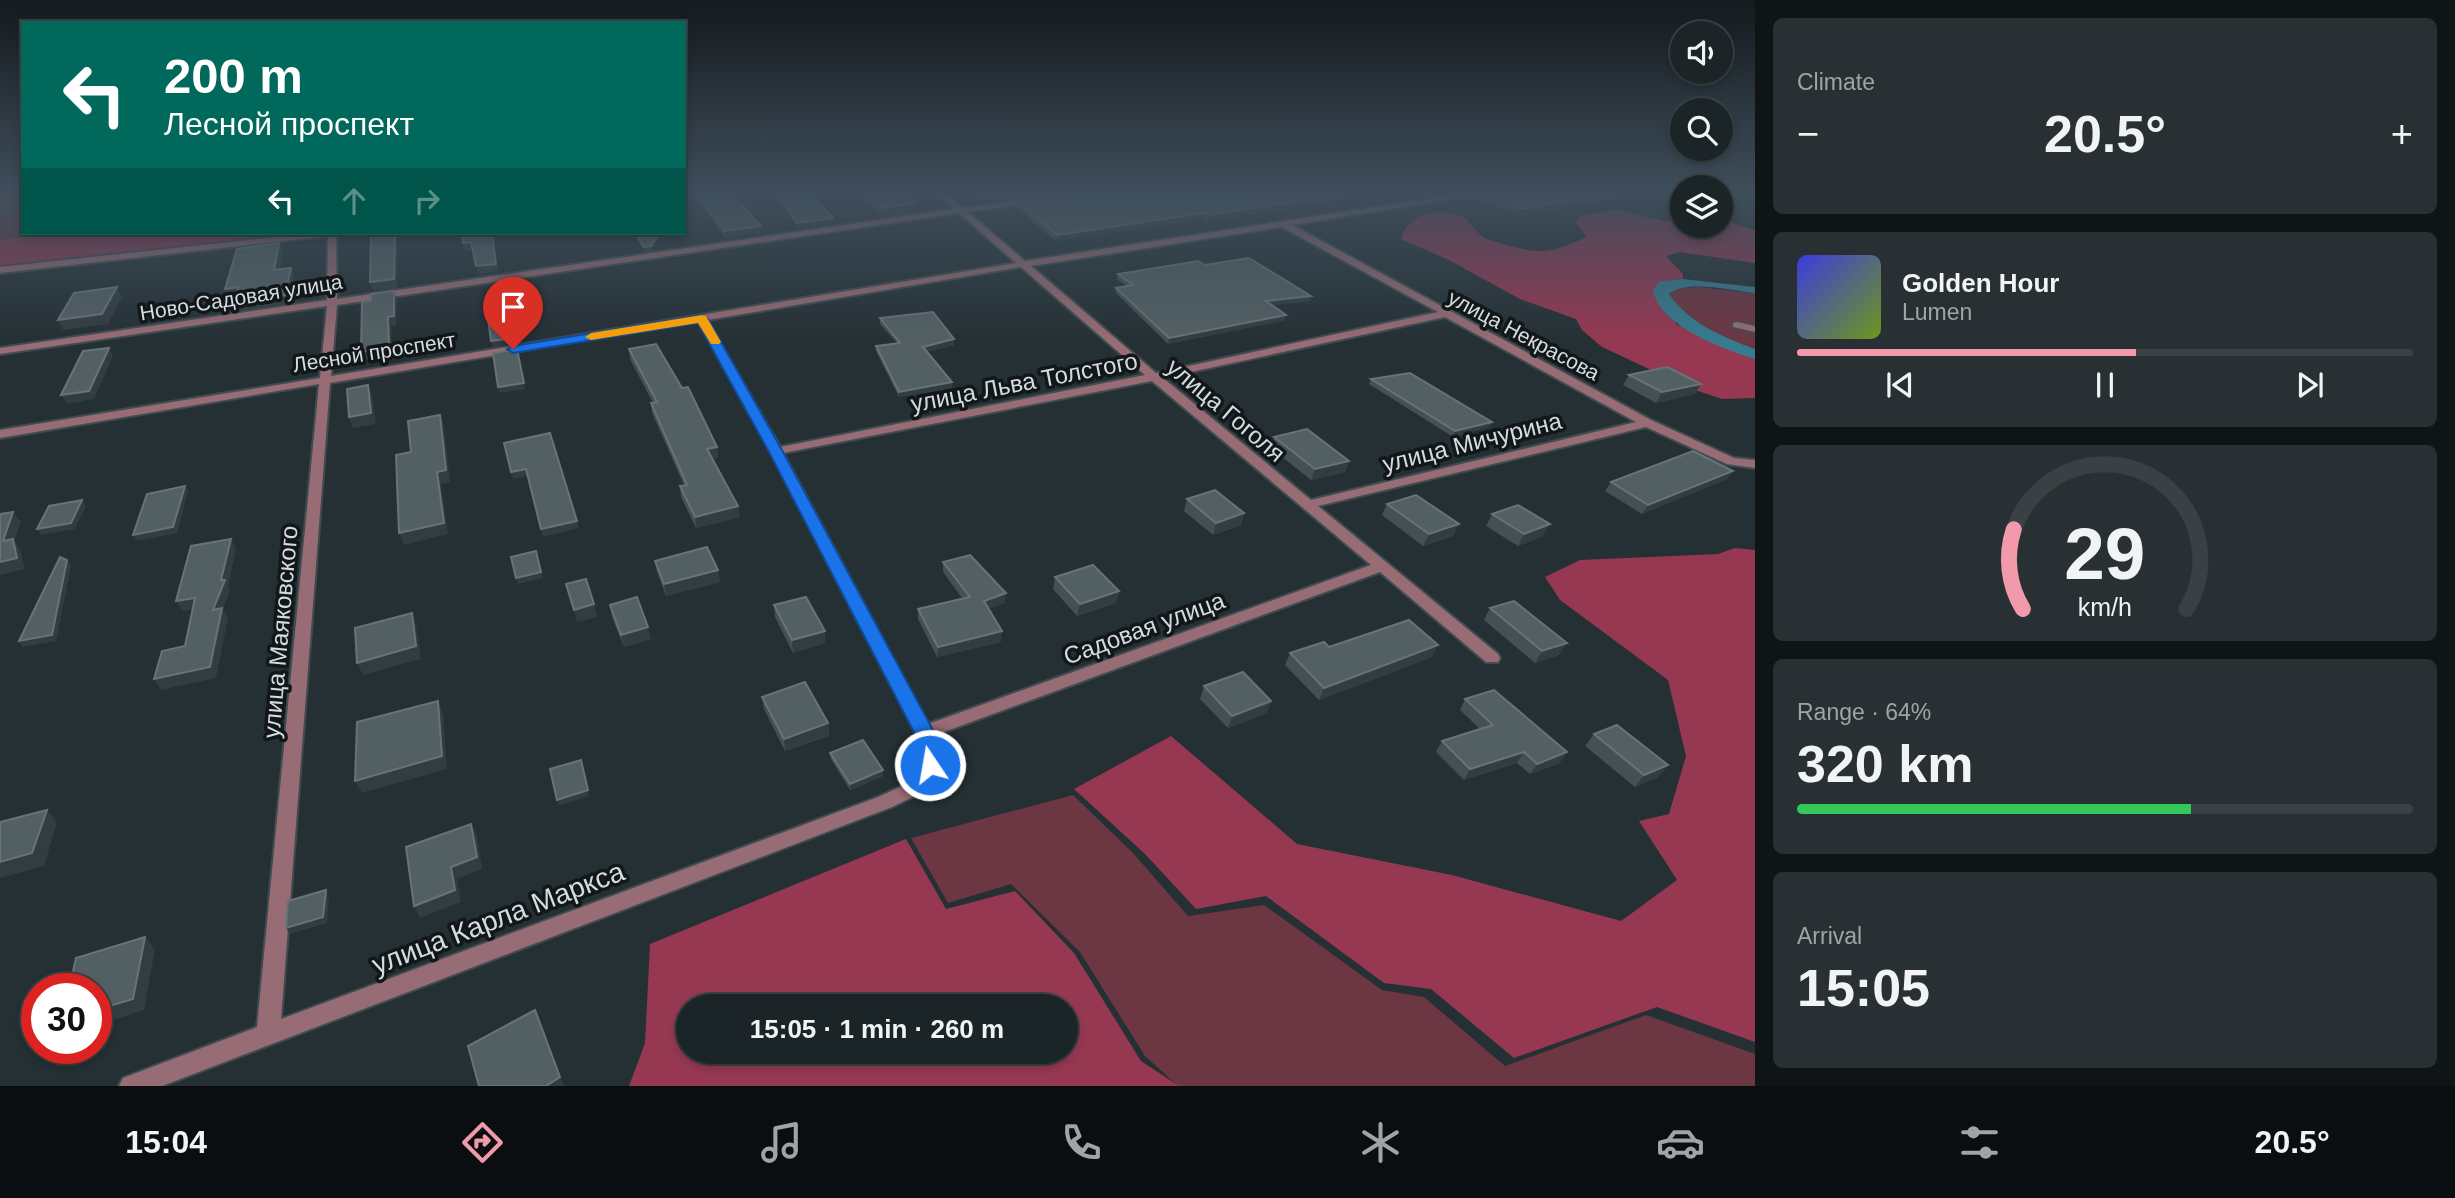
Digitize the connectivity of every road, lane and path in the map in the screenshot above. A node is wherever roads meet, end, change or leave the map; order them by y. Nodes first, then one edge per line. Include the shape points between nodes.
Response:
1 (264, 241) edge
2 (333, 241) edge
3 (748, 241) edge
4 (997, 241) edge
5 (1172, 241) edge
6 (1313, 241) edge
7 (1026, 264) junction
8 (0, 270) edge
9 (332, 301) junction
10 (1444, 314) junction
11 (702, 319) junction
12 (1737, 325) dead end
13 (1755, 329) edge
14 (0, 351) edge
15 (1154, 377) junction
16 (325, 380) junction
17 (1647, 423) junction
18 (0, 434) edge
19 (776, 452) junction
20 (1755, 464) edge
21 (1307, 505) junction
22 (1380, 567) junction
23 (1492, 659) dead end
24 (924, 732) junction
25 (268, 1034) junction
26 (131, 1086) edge

1 - 8 street
2 - 9 street, улица Маяковского
3 - 9 street, Ново-Садовая улица
4 - 7 street, улица Гоголя
5 - 7 street, Лесной проспект
6 - 10 street, улица Некрасова
7 - 11 street, Лесной проспект
7 - 15 street, улица Гоголя
9 - 14 street, Ново-Садовая улица
9 - 16 street, улица Маяковского
10 - 15 street, улица Льва Толстого
10 - 17 street, улица Некрасова
11 - 16 street, Лесной проспект
11 - 19 street, улица Карла Маркса
12 - 13 street
15 - 19 street, улица Льва Толстого
15 - 21 street, улица Гоголя
16 - 18 street, Лесной проспект
16 - 25 street, улица Маяковского
17 - 20 street, улица Некрасова via 1731,461
17 - 21 street, улица Мичурина
19 - 24 street, улица Карла Маркса
21 - 22 street, улица Гоголя
22 - 23 street, улица Гоголя
22 - 24 street, Садовая улица
24 - 25 street, улица Карла Маркса via 930,765 917,787 885,802
25 - 26 street, улица Карла Маркса

